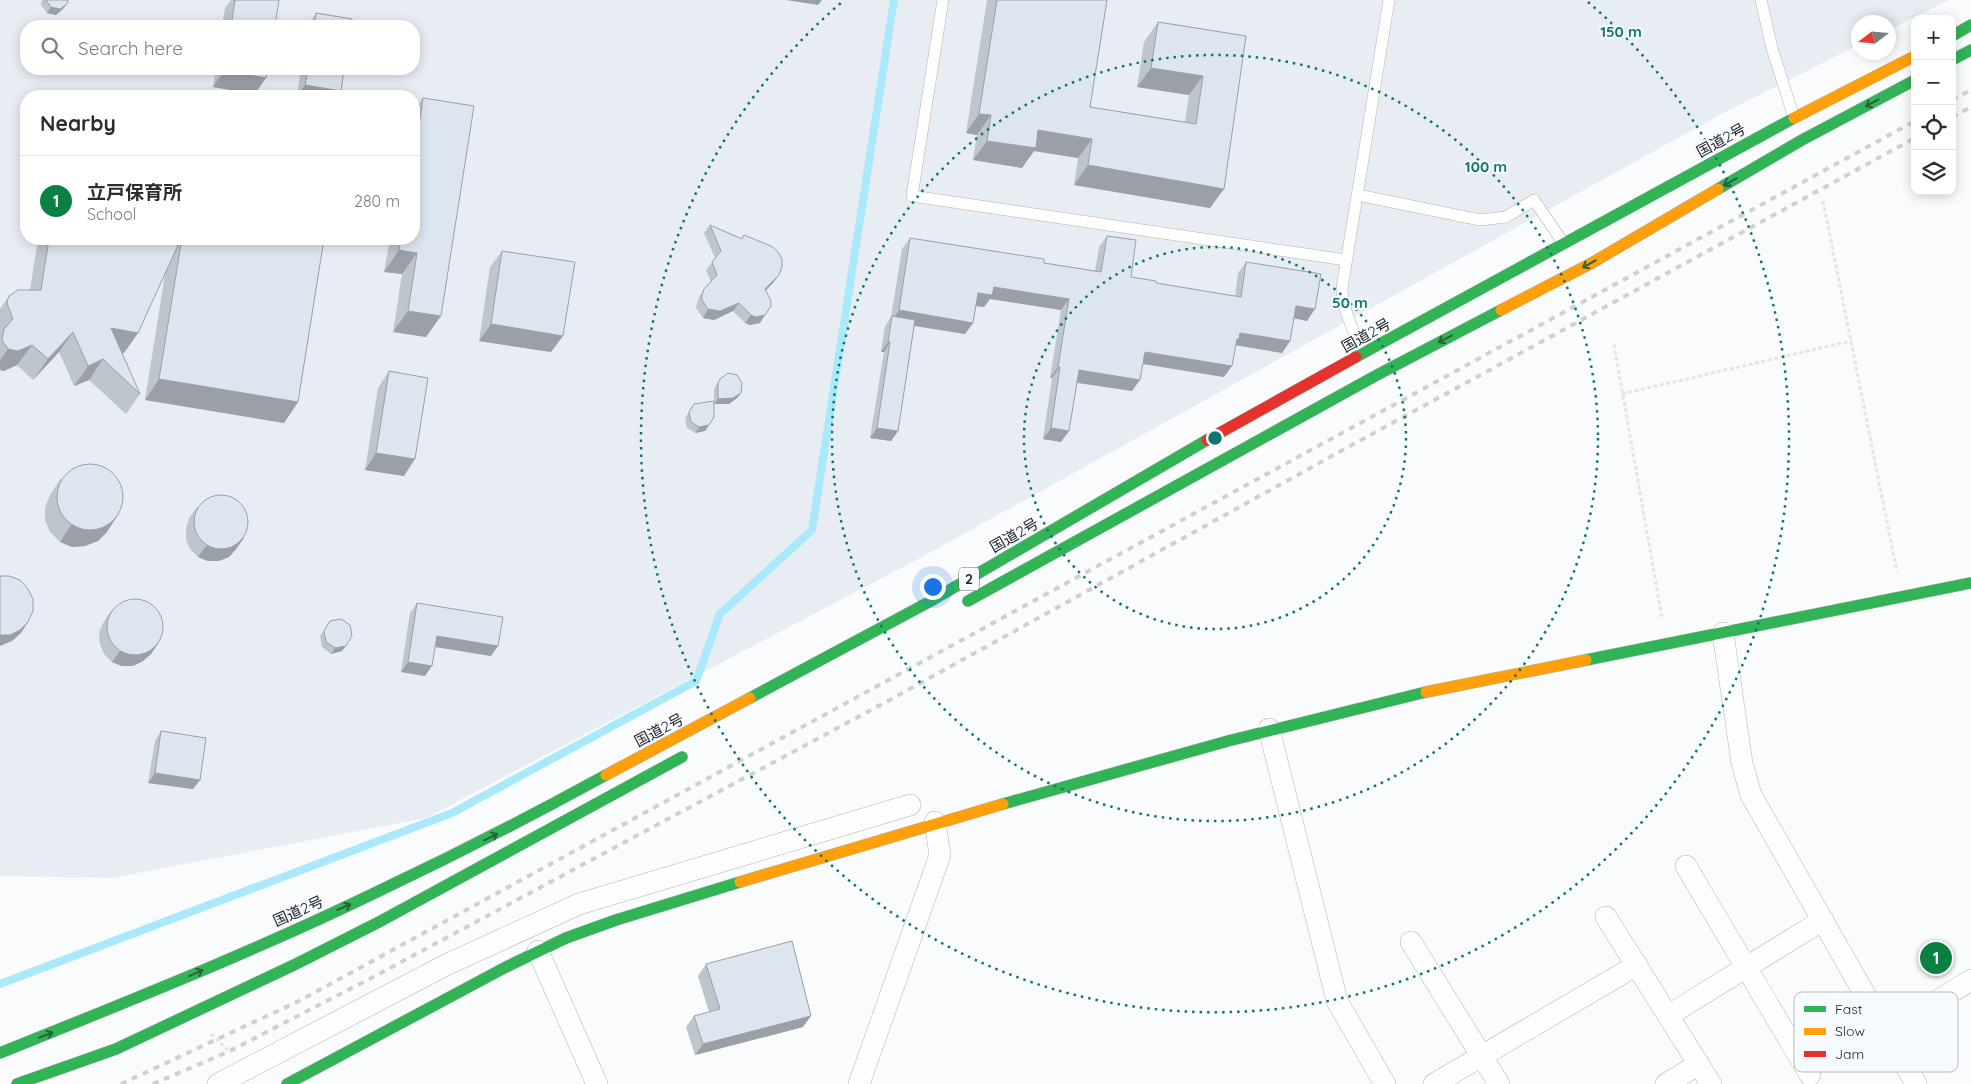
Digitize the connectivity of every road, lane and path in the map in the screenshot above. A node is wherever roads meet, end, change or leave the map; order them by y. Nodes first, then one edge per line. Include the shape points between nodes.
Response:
1 (943, 0) edge
2 (1389, 0) edge
3 (1761, 0) edge
4 (1971, 25) edge
5 (1956, 34) edge
6 (1971, 50) edge
7 (1911, 58) edge
8 (1956, 58) edge
9 (1911, 82) edge
10 (1794, 118) junction
11 (1358, 195) junction
12 (1823, 201) dead end
13 (1564, 244) junction
14 (1346, 260) junction
15 (1851, 341) junction
16 (1614, 344) dead end
17 (1370, 364) junction
18 (1622, 394) junction
19 (1971, 583) edge
20 (1902, 597) junction
21 (960, 605) dead end
22 (1723, 632) junction
23 (1667, 644) junction
24 (1269, 730) junction
25 (690, 752) dead end
26 (910, 804) dead end
27 (935, 822) junction
28 (1686, 866) dead end
29 (1606, 917) dead end
30 (1823, 920) junction
31 (1410, 942) dead end
32 (538, 951) junction
33 (1637, 965) junction
34 (1746, 968) junction
35 (1971, 980) edge
36 (1864, 992) edge
37 (1952, 992) edge
38 (189, 1014) junction
39 (1669, 1015) junction
40 (1794, 1048) edge
41 (0, 1053) edge
42 (1482, 1055) junction
43 (1699, 1064) junction
44 (249, 1069) junction
45 (1808, 1072) edge
46 (1909, 1072) edge
47 (1810, 1075) dead end
48 (17, 1084) edge
49 (218, 1084) edge
50 (287, 1084) edge
51 (597, 1084) edge
52 (860, 1084) edge
53 (1385, 1084) edge
54 (1434, 1084) edge
55 (1499, 1084) edge
56 (1666, 1084) edge
57 (1712, 1084) edge
58 (1916, 1084) edge

1 - 14 lane via 912,196
2 - 11 lane
3 - 10 lane
4 - 5 main road
6 - 8 main road
7 - 10 main road, 国道2号 / 2
9 -> 17 main road, 国道2号 / 2 via 1802,140 1590,264
10 - 13 main road, 国道2号 / 2
11 - 13 lane via 1480,220 1506,217 1534,200
11 - 14 lane
12 - 15 path
13 - 17 main road, 国道2号 / 2
14 - 17 lane via 1343,302 1347,318
15 - 18 path
15 - 20 path
16 - 18 path
17 - 21 main road, 国道2号 / 2 via 1161,496
41 -> 17 main road, 国道2号 / 2 via 169,985 382,890 525,820 929,602 1192,448
18 - 23 path
19 - 20 main road
20 - 22 main road
22 - 23 main road
22 - 30 street via 1742,763 1751,796
23 - 24 main road via 1434,690
24 - 27 main road
24 - 53 street via 1337,1001
25 - 38 main road via 379,922
26 - 44 street via 579,904 446,965
27 - 32 main road via 616,920
27 - 52 street via 940,855
28 - 34 street
29 - 33 street
30 - 34 street
30 - 36 street
31 - 42 street
32 - 50 main road
32 - 51 street
33 - 39 street
33 - 42 street
34 - 39 street
34 - 40 street
35 - 37 street
38 - 44 path
38 - 48 main road via 116,1048
39 - 43 street
42 - 54 street
42 - 55 street
43 - 56 street
43 - 57 street
44 - 49 street
45 - 47 street
46 - 58 street

